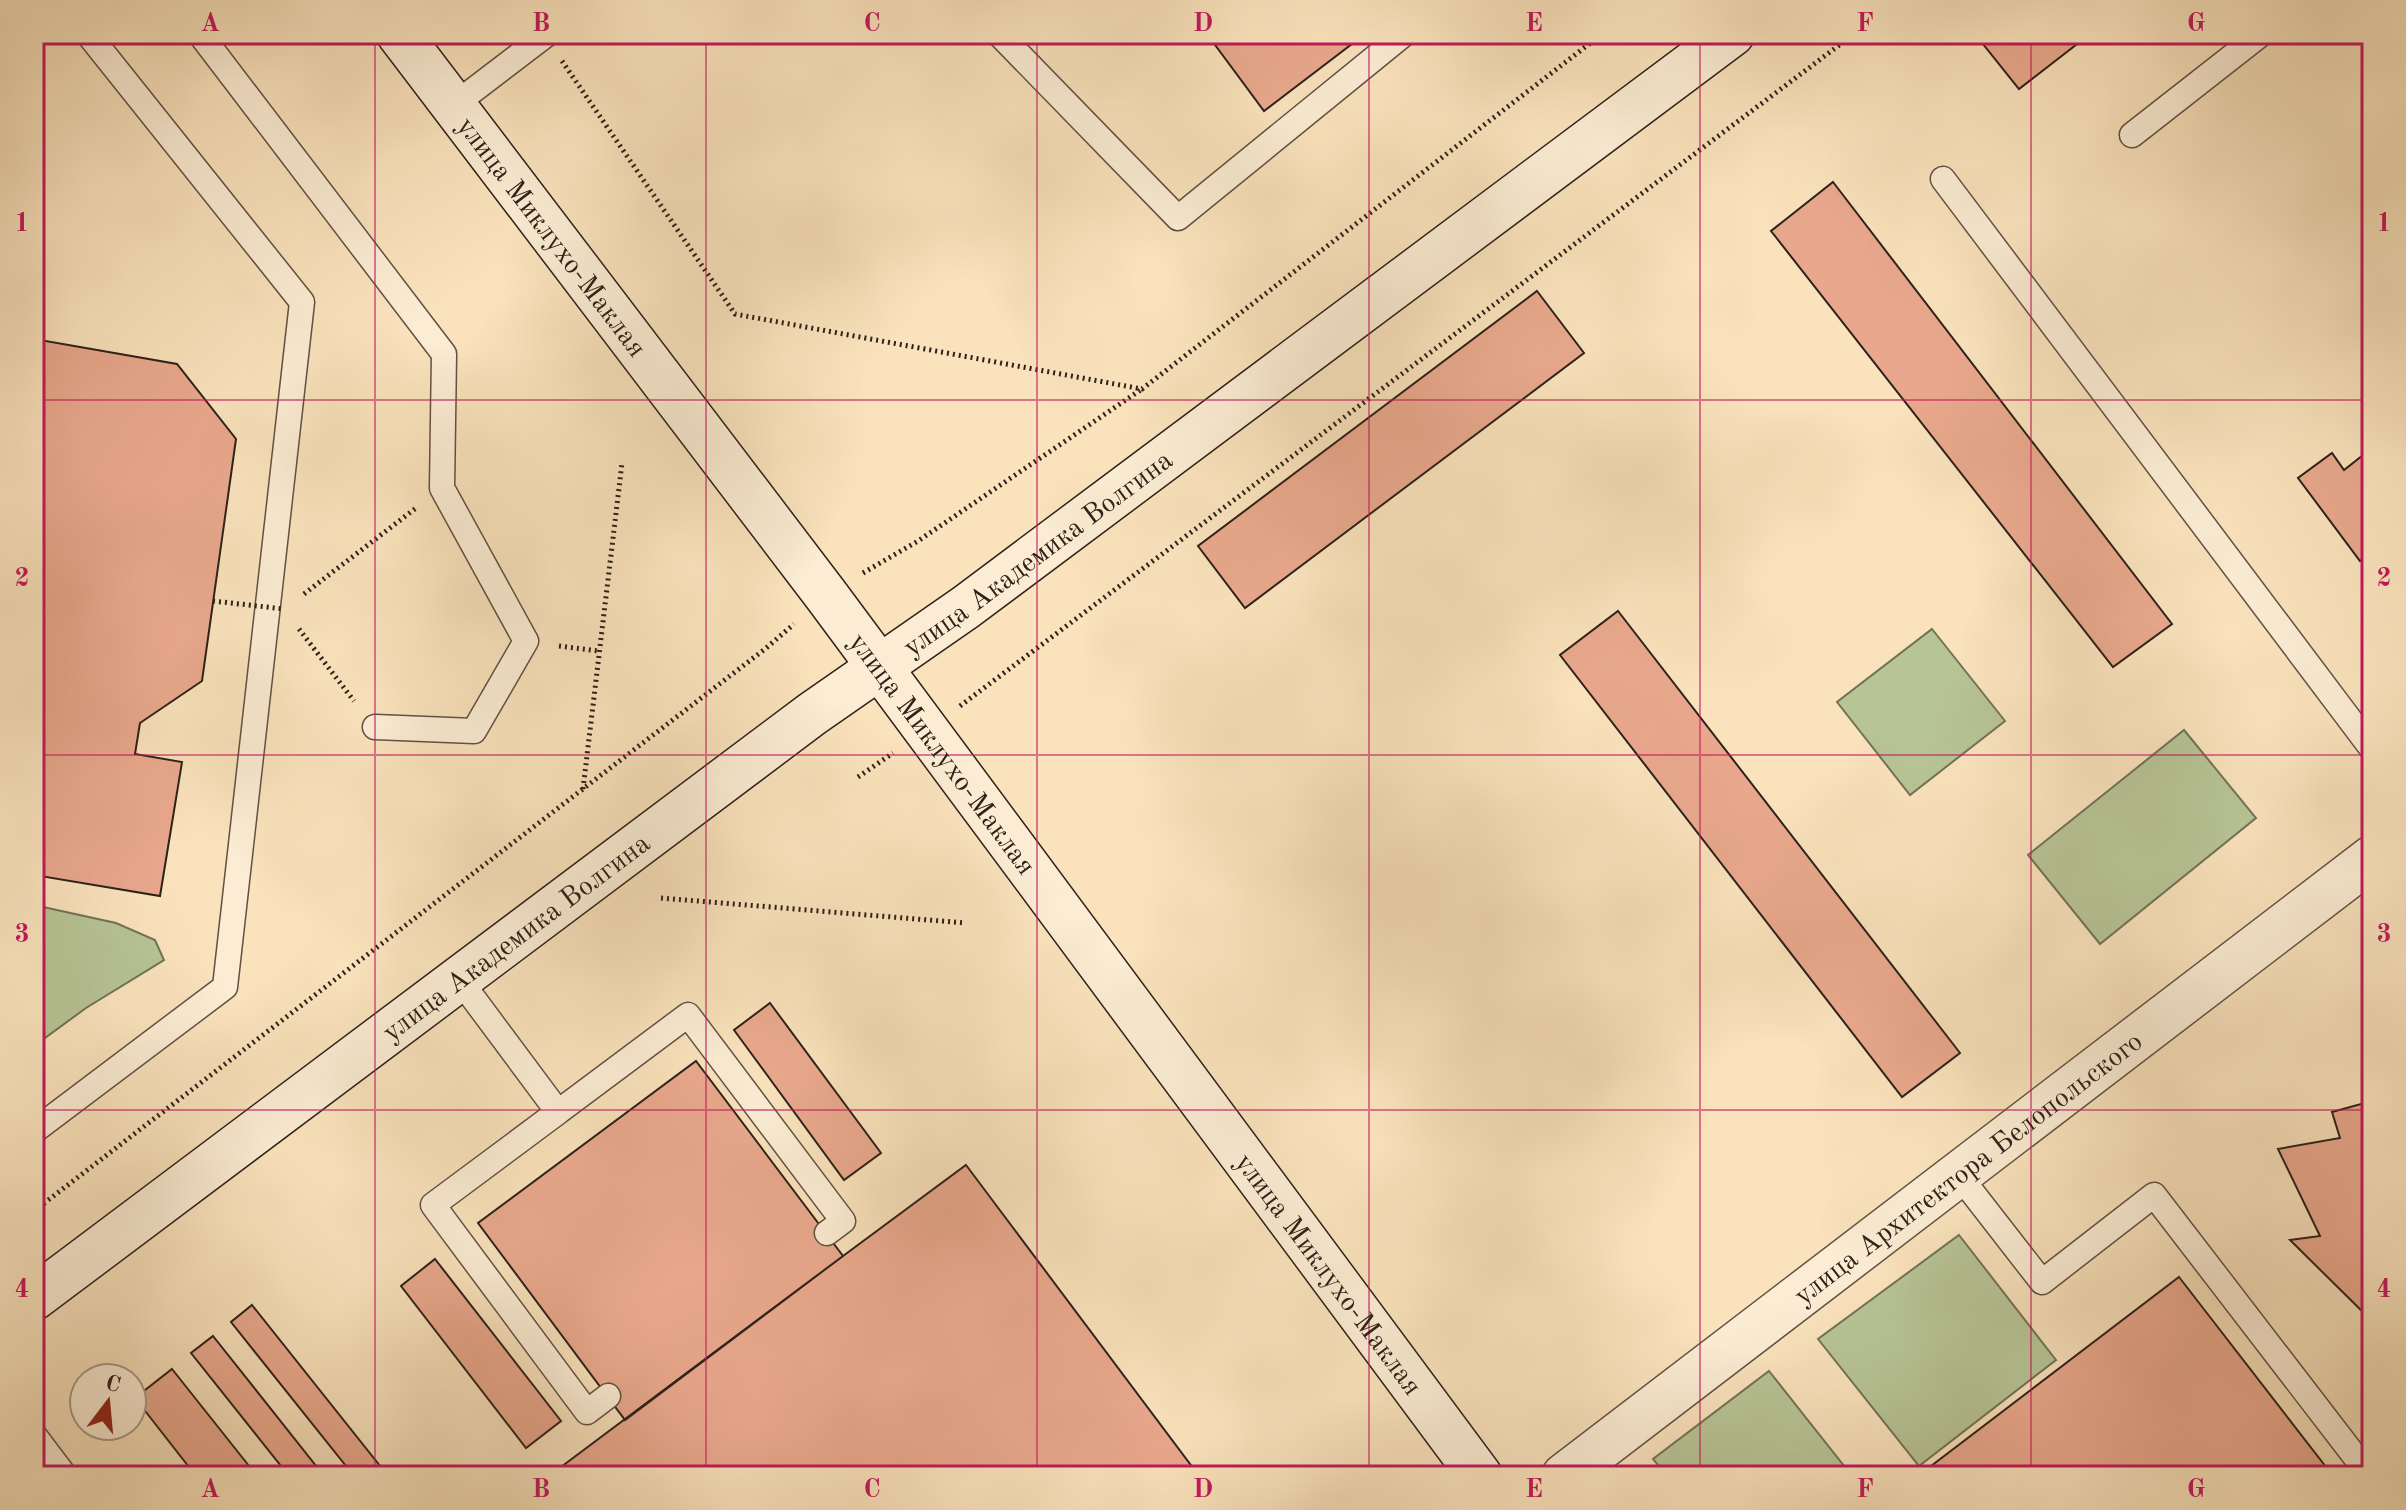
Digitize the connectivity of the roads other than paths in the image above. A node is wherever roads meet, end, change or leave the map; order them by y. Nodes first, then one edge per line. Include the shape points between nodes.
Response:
1 (88, 34) edge
2 (200, 34) edge
3 (399, 34) edge
4 (999, 34) edge
5 (1404, 34) edge
6 (1732, 34) edge
7 (2261, 34) edge
8 (546, 35) edge
9 (454, 105) junction
10 (2132, 135) dead end
11 (1943, 179) dead end
12 (878, 668) junction
13 (375, 727) road end
14 (2372, 749) edge
15 (2372, 858) edge
16 (459, 979) junction
17 (558, 1112) junction
18 (34, 1131) edge
19 (1958, 1174) junction
20 (827, 1233) dead end
21 (34, 1298) edge
22 (608, 1396) dead end
23 (34, 1435) edge
24 (51, 1471) edge
25 (1480, 1476) edge
26 (1564, 1476) edge
27 (2370, 1476) edge

1 - 18 lane via 302,302 225,987
2 - 13 lane via 444,354 442,488 526,641 474,731
3 - 9 street, улица Миклухо-Маклая
4 - 5 lane via 1178,218
6 - 12 street, улица Академика Волгина
7 - 10 lane
8 - 9 lane
9 - 12 street, улица Миклухо-Маклая
11 - 14 lane
12 - 16 street, улица Академика Волгина
12 - 25 street, улица Миклухо-Маклая
15 - 19 street, улица Архитектора Белопольского
16 - 17 lane
16 - 21 street, улица Академика Волгина
17 - 20 lane via 688,1015 843,1221
17 - 22 lane via 433,1205 587,1412
19 - 26 street, улица Архитектора Белопольского
19 - 27 lane via 2042,1282 2154,1195
23 - 24 lane

